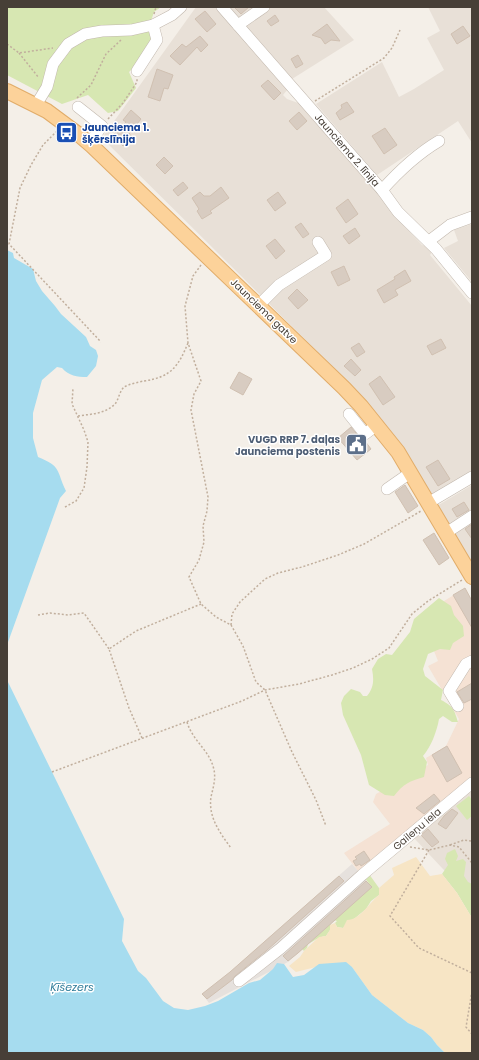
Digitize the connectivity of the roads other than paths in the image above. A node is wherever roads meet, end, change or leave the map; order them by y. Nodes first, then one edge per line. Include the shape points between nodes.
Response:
1 (181, 7) edge
2 (222, 7) edge
3 (264, 7) edge
4 (153, 25) junction
5 (238, 25) junction
6 (137, 72) dead end
7 (7, 91) edge
8 (36, 105) junction
9 (78, 107) road end
10 (439, 142) dead end
11 (89, 144) junction
12 (382, 190) junction
13 (472, 217) edge
14 (429, 241) junction
15 (318, 242) dead end
16 (472, 293) edge
17 (259, 305) junction
18 (349, 414) dead end
19 (377, 425) junction
20 (410, 473) junction
21 (472, 477) edge
22 (387, 489) dead end
23 (429, 504) junction
24 (472, 516) edge
25 (446, 533) junction
26 (471, 576) edge
27 (472, 661) edge
28 (458, 706) dead end
29 (470, 787) edge
30 (239, 981) dead end

1 - 4 street
2 - 5 street, Jaunciema 2. līnija
3 - 5 street
4 - 6 street via 157,40
4 - 8 street via 131,30 85,34 68,44 53,64 47,87
5 - 12 street, Jaunciema 2. līnija
7 - 8 main road, Jaunciema gatve
8 - 11 main road, Jaunciema gatve
9 - 11 street via 102,126
10 - 12 street via 403,168
11 - 17 main road, Jaunciema gatve
12 - 14 street, Jaunciema 2. līnija via 398,212
13 - 14 street via 450,225
14 - 16 street, Jaunciema 2. līnija
15 - 17 street via 326,255 279,285
17 - 19 main road, Jaunciema gatve via 344,388
18 - 19 street via 365,434
19 - 20 main road, Jaunciema gatve via 398,452
20 - 22 street
20 - 23 main road, Jaunciema gatve
21 - 23 street
23 - 25 main road, Jaunciema gatve
24 - 25 street
25 - 26 main road, Jaunciema gatve
27 - 28 street via 466,664 449,692
29 - 30 street, Gaileņu iela via 401,842 281,948

